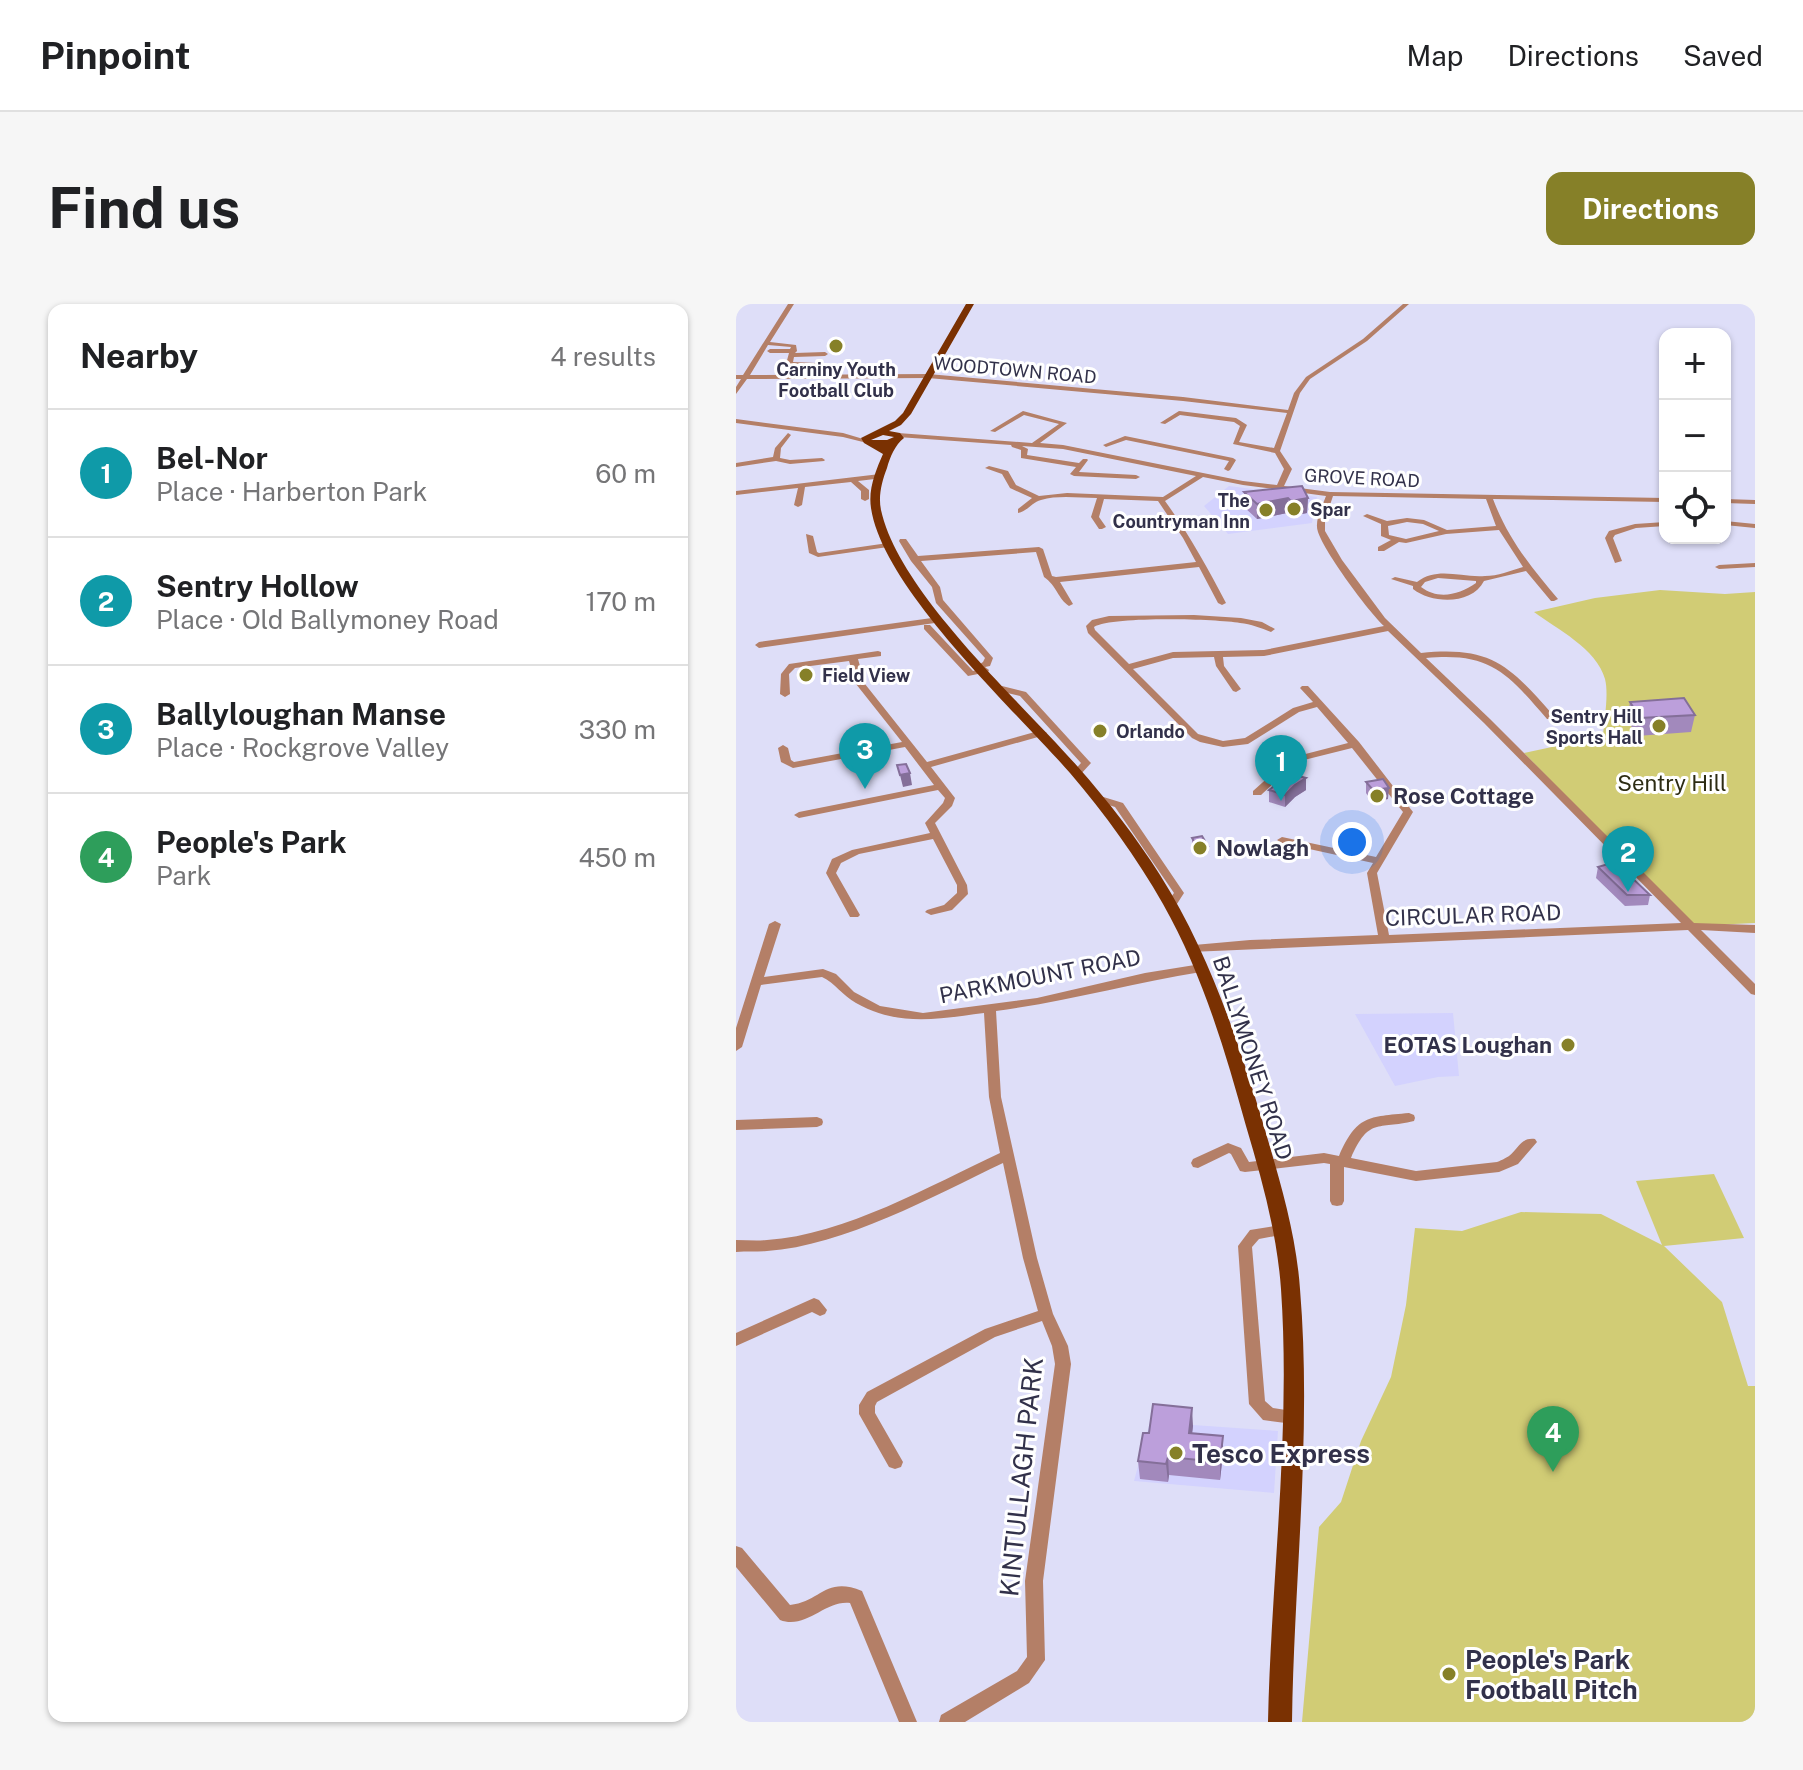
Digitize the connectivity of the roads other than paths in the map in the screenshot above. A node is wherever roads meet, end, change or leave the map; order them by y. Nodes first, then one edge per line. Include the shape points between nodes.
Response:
1 (791, 304) edge
2 (970, 304) edge
3 (1406, 304) edge
4 (765, 343) junction
5 (770, 351) dead end
6 (793, 353) junction
7 (825, 354) dead end
8 (816, 365) dead end
9 (928, 376) junction
10 (740, 377) edge
11 (1035, 378) dead end
12 (1024, 380) junction
13 (736, 392) edge
14 (1291, 412) junction
15 (736, 421) edge
16 (898, 423) junction
17 (1163, 423) dead end
18 (993, 431) dead end
19 (788, 435) dead end
20 (884, 440) junction
21 (971, 444) dead end
22 (1034, 444) junction
23 (1106, 445) dead end
24 (1169, 447) junction
25 (1277, 451) junction
26 (1094, 452) junction
27 (776, 459) junction
28 (822, 460) dead end
29 (1148, 463) junction
30 (736, 465) edge
31 (1080, 465) junction
32 (989, 468) dead end
33 (1228, 469) dead end
34 (1202, 475) junction
35 (880, 476) junction
36 (1136, 477) dead end
37 (853, 480) junction
38 (802, 486) junction
39 (1279, 488) junction
40 (736, 493) edge
41 (1330, 494) junction
42 (1101, 496) junction
43 (1038, 498) junction
44 (1489, 498) junction
45 (865, 499) dead end
46 (1161, 500) junction
47 (1659, 500) edge
48 (1731, 501) edge
49 (1755, 502) edge
50 (798, 505) dead end
51 (1021, 511) dead end
52 (1367, 516) dead end
53 (1386, 523) junction
54 (1659, 524) edge
55 (1731, 524) edge
56 (1755, 526) edge
57 (1102, 527) dead end
58 (1498, 528) junction
59 (1446, 532) junction
60 (809, 536) dead end
61 (1396, 540) junction
62 (896, 543) junction
63 (1381, 549) dead end
64 (914, 559) junction
65 (1618, 561) dead end
66 (1202, 564) junction
67 (1755, 565) edge
68 (1719, 567) dead end
69 (1526, 569) junction
70 (1395, 579) dead end
71 (1480, 579) junction
72 (1055, 580) junction
73 (1417, 584) junction
74 (927, 589) junction
75 (1435, 598) junction
76 (1554, 599) dead end
77 (1069, 604) dead end
78 (1421, 605) dead end
79 (1226, 620) junction
80 (933, 623) junction
81 (1388, 628) junction
82 (1271, 629) dead end
83 (759, 645) dead end
84 (878, 654) dead end
85 (1218, 655) junction
86 (1418, 656) junction
87 (853, 658) junction
88 (983, 668) junction
89 (1126, 668) junction
90 (1305, 688) dead end
91 (1002, 689) junction
92 (1236, 689) dead end
93 (785, 694) dead end
94 (1318, 704) junction
95 (1550, 717) dead end
96 (1042, 733) junction
97 (908, 744) junction
98 (1356, 744) junction
99 (783, 748) dead end
100 (926, 765) junction
101 (1077, 773) junction
102 (942, 786) junction
103 (1257, 793) dead end
104 (799, 815) dead end
105 (936, 835) junction
106 (1282, 840) dead end
107 (1378, 861) junction
108 (931, 912) dead end
109 (854, 915) dead end
110 (775, 924) dead end
111 (1692, 926) junction
112 (1755, 929) edge
113 (1384, 939) junction
114 (1194, 949) junction
115 (1201, 968) junction
116 (757, 982) junction
117 (1755, 991) edge
118 (990, 1009) junction
119 (736, 1047) edge
120 (1409, 1118) dead end
121 (817, 1122) dead end
122 (736, 1125) edge
123 (1530, 1142) dead end
124 (1008, 1155) junction
125 (1340, 1160) junction
126 (1198, 1163) dead end
127 (1266, 1163) junction
128 (1337, 1201) dead end
129 (1281, 1230) junction
130 (736, 1246) edge
131 (820, 1310) dead end
132 (1046, 1314) junction
133 (741, 1335) edge
134 (1293, 1417) junction
135 (895, 1462) dead end
136 (736, 1554) edge
137 (908, 1722) edge
138 (948, 1722) edge
139 (1280, 1722) edge

1 - 4 street
2 - 9 main road
3 - 14 street via 1365,340 1308,378
4 - 6 street via 790,344
4 - 10 street
5 - 6 street
6 - 7 street
6 - 8 street via 789,364
9 - 10 street, WOODTOWN ROAD
9 - 12 street, WOODTOWN ROAD
9 - 16 main road
10 - 13 street
11 - 12 street
12 - 14 street, WOODTOWN ROAD
14 - 25 street
15 - 20 street
16 - 20 main road, BALLYMONEY ROAD
16 - 20 main road
17 - 25 street via 1178,413 1236,420 1244,425 1235,443
18 - 22 street via 1023,413 1064,423
19 - 27 street
20 - 22 street, GROVE ROAD
20 - 35 main road, BALLYMONEY ROAD
21 - 31 street via 1021,447 1023,457
22 - 26 street, GROVE ROAD
23 - 24 street via 1125,438
24 - 29 street
24 - 33 street via 1233,460
25 - 39 street via 1288,469
26 - 29 street, GROVE ROAD
26 - 31 street
27 - 28 street
27 - 30 street
29 - 34 street, GROVE ROAD
31 - 36 street via 1075,475
32 - 43 street via 1005,473 1010,484
34 - 39 street, GROVE ROAD
34 - 46 street
35 - 37 street
35 - 62 main road, BALLYMONEY ROAD via 876,508
37 - 38 street
37 - 45 street via 865,490
38 - 40 street
38 - 50 street
39 - 41 street, GROVE ROAD
41 - 44 street, GROVE ROAD
41 - 81 street via 1322,532
42 - 43 street
42 - 46 street
42 - 57 street via 1095,517
43 - 51 street
44 - 47 street, GROVE ROAD
44 - 58 street
46 - 66 street
48 - 49 street
52 - 53 street
53 - 59 street via 1420,522
53 - 61 street via 1384,535
54 - 65 street via 1611,534
55 - 56 street
58 - 59 street
58 - 69 street
59 - 61 street
60 - 62 street via 818,555
61 - 63 street
62 - 64 street, BALLYMONEY ROAD
62 - 74 main road, BALLYMONEY ROAD
64 - 72 street via 1037,549 1048,577
64 - 74 street, BALLYMONEY ROAD
66 - 72 street
66 - 79 street
67 - 68 street
69 - 71 street
69 - 76 street
70 - 73 street
71 - 73 street via 1443,576
71 - 75 street via 1473,590
72 - 77 street
73 - 75 street via 1418,591
74 - 80 main road, BALLYMONEY ROAD
74 - 88 street, BALLYMONEY ROAD via 989,658
75 - 78 street
79 - 82 street via 1256,621
79 - 89 street via 1095,622 1091,631
80 - 83 street
80 - 88 main road, BALLYMONEY ROAD
81 - 85 street via 1264,653
81 - 86 street
84 - 87 street
85 - 89 street via 1173,655
85 - 92 street
86 - 95 street via 1459,653 1491,661 1512,674
86 - 111 street
87 - 93 street via 792,666 785,672
87 - 97 street via 861,684
88 - 91 main road, BALLYMONEY ROAD
89 - 94 street via 1195,736 1214,743 1248,741 1296,710
90 - 94 street
91 - 96 main road, BALLYMONEY ROAD
91 - 101 street, BALLYMONEY ROAD via 1023,694 1086,763
94 - 98 street
96 - 100 street
96 - 101 main road, BALLYMONEY ROAD
97 - 99 street via 793,765 786,762
97 - 100 street
98 - 103 street via 1293,760
98 - 107 street via 1408,812
100 - 102 street
101 - 114 main road, BALLYMONEY ROAD via 1171,905
102 - 104 street
102 - 105 street via 950,801 930,822
105 - 108 street via 963,890 952,906
105 - 109 street via 836,861 831,873
106 - 107 street
107 - 113 street via 1371,878
110 - 116 street
111 - 112 street, CIRCULAR ROAD
111 - 113 street, CIRCULAR ROAD
111 - 117 street
113 - 114 street, CIRCULAR ROAD
114 - 115 main road, BALLYMONEY ROAD
115 - 118 street, PARKMOUNT ROAD
115 - 127 main road, BALLYMONEY ROAD via 1239,1069
116 - 118 street, PARKMOUNT ROAD via 823,973 871,1007 900,1016
116 - 119 street
118 - 124 street, KINTULLAGH PARK via 995,1097
120 - 125 street via 1362,1125
121 - 122 street
123 - 125 street via 1499,1167 1416,1176
124 - 130 street via 836,1231 792,1244
124 - 132 street, KINTULLAGH PARK
125 - 127 street
125 - 128 street
126 - 127 street via 1228,1148 1244,1166
127 - 129 main road, BALLYMONEY ROAD
129 - 134 main road, BALLYMONEY ROAD via 1291,1289
129 - 134 street via 1248,1238 1246,1271 1257,1404 1269,1415
131 - 133 street via 814,1304
132 - 135 street, KINTULLAGH PARK via 990,1333 872,1397 867,1414
132 - 138 street, KINTULLAGH PARK via 1063,1359 1034,1581 1035,1665
134 - 139 main road, BALLYMONEY ROAD
136 - 137 street via 786,1614 803,1613 839,1593 854,1594

